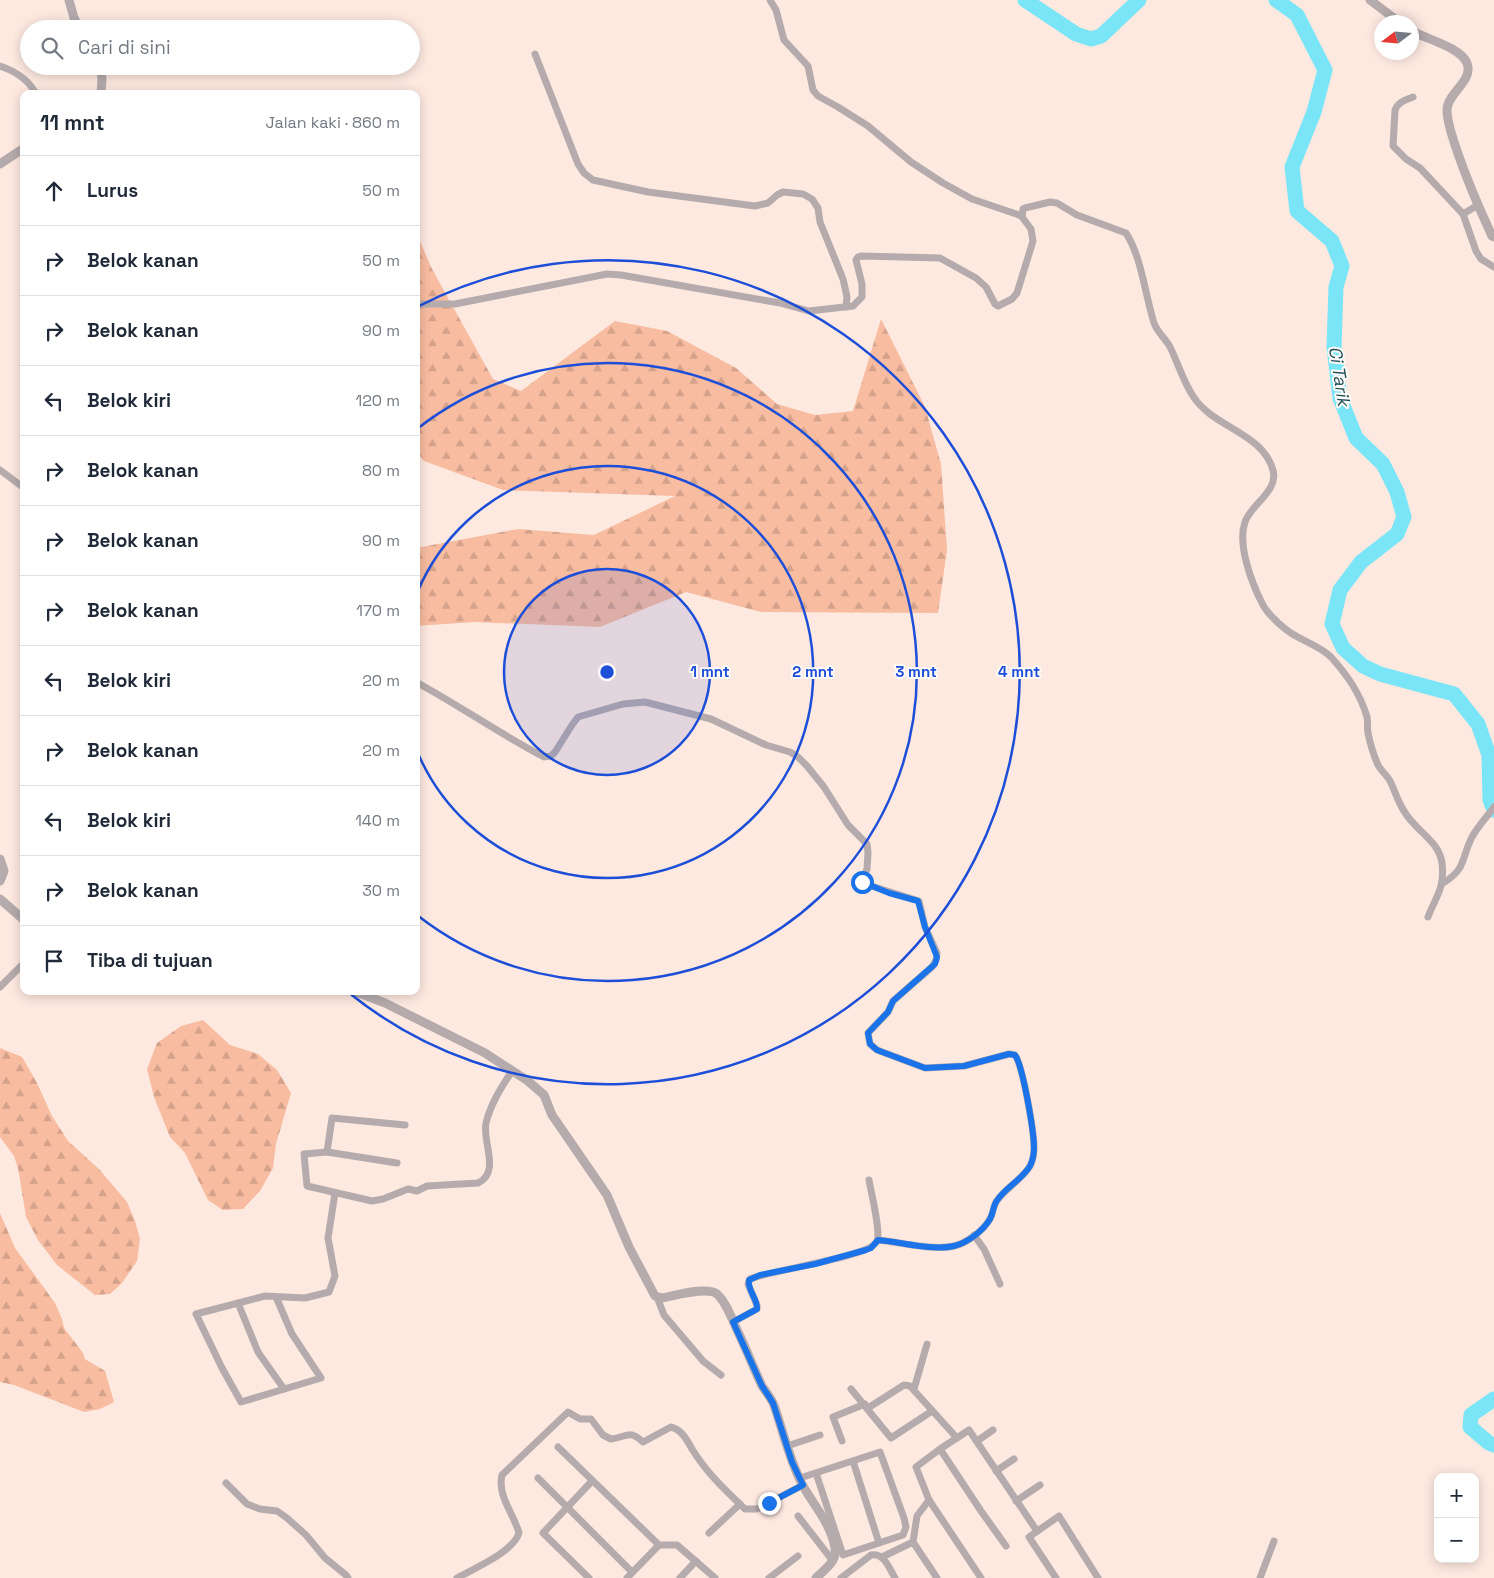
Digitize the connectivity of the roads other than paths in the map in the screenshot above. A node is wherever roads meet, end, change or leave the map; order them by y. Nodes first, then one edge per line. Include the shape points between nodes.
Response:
1 (69, 0) edge
2 (770, 0) edge
3 (1370, 0) edge
4 (1390, 15) edge
5 (75, 20) edge
6 (1419, 34) edge
7 (535, 54) dead end
8 (0, 66) edge
9 (101, 75) edge
10 (34, 90) edge
11 (101, 90) edge
12 (1413, 97) dead end
13 (20, 151) edge
14 (0, 164) edge
15 (1478, 205) junction
16 (1463, 214) junction
17 (1022, 216) junction
18 (1494, 238) edge
19 (1494, 267) edge
20 (420, 304) edge
21 (846, 307) junction
22 (0, 470) edge
23 (20, 487) edge
24 (420, 684) edge
25 (1494, 807) edge
26 (0, 859) edge
27 (0, 881) edge
28 (1443, 883) junction
29 (0, 899) edge
30 (20, 916) edge
31 (1428, 917) dead end
32 (20, 967) edge
33 (0, 987) edge
34 (364, 995) edge
35 (512, 1071) junction
36 (405, 1125) dead end
37 (327, 1152) junction
38 (397, 1163) dead end
39 (869, 1180) dead end
40 (335, 1193) junction
41 (974, 1235) junction
42 (878, 1240) junction
43 (1000, 1284) dead end
44 (276, 1297) junction
45 (658, 1297) junction
46 (238, 1303) junction
47 (733, 1322) junction
48 (927, 1344) dead end
49 (721, 1375) dead end
50 (284, 1389) junction
51 (851, 1389) dead end
52 (914, 1389) junction
53 (866, 1406) junction
54 (932, 1410) junction
55 (993, 1430) dead end
56 (820, 1435) dead end
57 (957, 1438) junction
58 (842, 1440) dead end
59 (977, 1441) junction
60 (787, 1446) junction
61 (558, 1447) dead end
62 (940, 1449) junction
63 (1014, 1459) dead end
64 (852, 1461) junction
65 (996, 1471) junction
66 (816, 1473) junction
67 (538, 1478) dead end
68 (592, 1481) junction
69 (801, 1482) junction
70 (226, 1483) dead end
71 (1040, 1485) dead end
72 (929, 1500) junction
73 (1016, 1501) junction
74 (740, 1504) junction
75 (568, 1506) junction
76 (798, 1516) dead end
77 (1036, 1531) junction
78 (710, 1533) dead end
79 (1274, 1541) dead end
80 (913, 1542) junction
81 (880, 1543) junction
82 (658, 1545) junction
83 (1006, 1546) dead end
84 (798, 1556) dead end
85 (882, 1557) junction
86 (696, 1561) junction
87 (833, 1561) junction
88 (629, 1575) edge
89 (852, 1575) edge
90 (348, 1578) edge
91 (457, 1578) edge
92 (589, 1578) edge
93 (680, 1578) edge
94 (715, 1578) edge
95 (769, 1578) edge
96 (816, 1578) edge
97 (841, 1578) edge
98 (896, 1578) edge
99 (937, 1578) edge
100 (982, 1578) edge
101 (1056, 1578) edge
102 (1098, 1578) edge
103 (1260, 1578) edge

1 - 5 street
2 - 17 street via 784,40 808,66 813,90 818,96 868,126 911,162 943,183 972,200
3 - 4 street
6 - 15 street via 1458,53 1467,64 1464,81 1448,104 1448,119
7 - 21 street via 578,164 593,180 648,192 741,205 763,205 783,192 803,194 812,199 843,279 848,297
8 - 10 street via 12,70
9 - 11 street
12 - 16 street via 1396,106 1393,146 1420,168
13 - 14 street
15 - 16 street
15 - 18 street
16 - 19 street via 1476,251 1481,259
17 - 21 street via 1031,229 1033,241 1017,293 1006,303 996,305 986,287 976,278 940,258 860,256 856,260 862,294 856,304
17 - 28 street via 1023,209 1028,206 1057,203 1077,215 1126,233 1135,251 1155,326 1169,345 1192,395 1207,411 1258,445 1269,459 1273,484 1249,513 1242,539 1244,557 1264,606 1296,636 1329,655 1352,682 1367,718 1368,734 1378,764 1410,821 1440,852
20 - 21 street via 455,304 621,274 780,303 805,311
22 - 23 street
24 - 41 street via 544,757 555,752 578,717 622,704 645,702 711,719 766,746 798,757 824,787 848,825 867,844 862,883 918,901 937,953 935,964 893,1001 888,1012 870,1029 870,1044 877,1050 934,1069 964,1066 1009,1054 1017,1058 1033,1135 1033,1159 1023,1176 1004,1191 990,1219
25 - 28 street via 1471,838 1456,874
26 - 27 street via 4,871
28 - 31 street
29 - 30 street
32 - 33 street
34 - 35 street via 485,1052
35 - 40 street via 492,1104 487,1121 490,1170 484,1181 427,1186 417,1191 408,1189 372,1201
35 - 45 street via 544,1095 552,1115 607,1195 652,1293
36 - 37 street via 332,1118
37 - 38 street
37 - 40 street via 304,1154 307,1186
39 - 42 street
40 - 44 street via 328,1238 335,1276 329,1292 305,1298
41 - 42 street via 955,1246 939,1248
41 - 43 street via 984,1248
42 - 47 street via 866,1250 750,1279 748,1284 757,1309
44 - 46 street via 265,1296
44 - 50 street via 292,1334 321,1378
45 - 47 street via 711,1291 719,1297
45 - 49 street via 664,1315 704,1361
46 - 50 street via 258,1352
46 - 50 street via 196,1314 222,1368 241,1402
47 - 60 street via 773,1403
48 - 52 street
51 - 53 street
52 - 53 street via 904,1386
52 - 54 street
53 - 54 street via 891,1438
53 - 58 street via 833,1417
54 - 57 street
55 - 59 street
56 - 60 street
57 - 59 street via 969,1430
57 - 62 street
59 - 65 street
60 - 69 street
61 - 68 street
62 - 72 street via 916,1467
62 - 83 street
63 - 65 street
64 - 66 street
64 - 81 street
64 - 81 street via 880,1452 904,1518 906,1527 903,1535
65 - 73 street
66 - 69 street
66 - 81 street via 843,1554
67 - 75 street
68 - 75 street
68 - 82 street
69 - 74 street via 757,1509 745,1509
69 - 87 street via 828,1526 835,1547
70 - 90 street via 247,1504 277,1511 287,1518
71 - 73 street
72 - 80 street via 917,1516
72 - 100 street
73 - 77 street
74 - 78 street
74 - 91 street via 712,1477 676,1428 671,1426 643,1442 630,1434 611,1439 603,1435 591,1419 580,1419 568,1412 502,1474 501,1488 519,1533 514,1544
75 - 88 street
75 - 92 street via 543,1532
76 - 87 street
77 - 101 street via 1029,1537
77 - 102 street via 1059,1516
79 - 103 street
80 - 85 street
80 - 99 street
82 - 86 street via 677,1545
82 - 88 street
84 - 95 street
85 - 89 street via 871,1555
85 - 98 street
86 - 93 street
86 - 94 street
87 - 96 street
89 - 97 street

